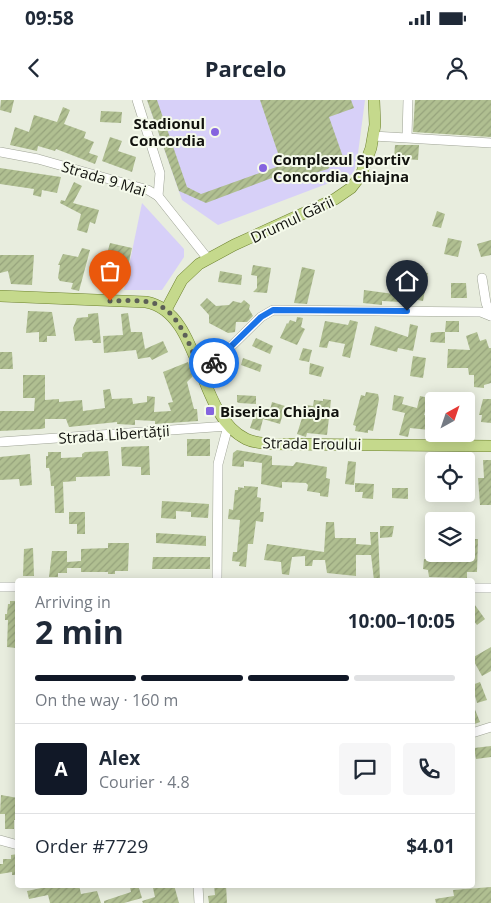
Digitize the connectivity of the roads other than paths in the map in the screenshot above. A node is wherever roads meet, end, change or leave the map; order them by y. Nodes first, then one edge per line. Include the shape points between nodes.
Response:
1 (137, 100) edge
2 (374, 100) edge
3 (408, 100) edge
4 (373, 136) junction
5 (407, 137) junction
6 (491, 143) edge
7 (0, 152) edge
8 (158, 196) junction
9 (208, 259) junction
10 (482, 278) dead end
11 (488, 293) edge
12 (0, 296) edge
13 (166, 310) junction
14 (491, 316) edge
15 (202, 375) junction
16 (228, 426) junction
17 (0, 442) edge
18 (491, 446) edge
19 (217, 578) edge
20 (0, 587) edge
21 (15, 587) edge
22 (475, 588) edge
23 (491, 588) edge
24 (491, 727) edge
25 (475, 732) edge
26 (0, 840) edge
27 (15, 844) edge
28 (198, 888) edge
29 (199, 903) edge

1 - 8 street via 160,173
2 - 4 main road, Drumul Gării
3 - 5 street
4 - 5 street
4 - 9 main road, Drumul Gării via 361,175 343,194
5 - 6 street
7 - 8 street, Strada 9 Mai via 132,185
8 - 9 street, Strada 9 Mai
9 - 13 main road, Drumul Gării via 182,280
10 - 11 street
11 - 14 street
12 - 13 main road via 146,302
13 - 15 main road, Strada Eroului via 181,329
14 - 15 street via 481,312 273,310 261,317
15 - 16 main road, Strada Eroului
16 - 17 street, Strada Libertății
16 - 18 main road, Strada Eroului via 257,443
16 - 19 street via 218,464
20 - 21 street
22 - 23 street
24 - 25 street
26 - 27 street
28 - 29 street

